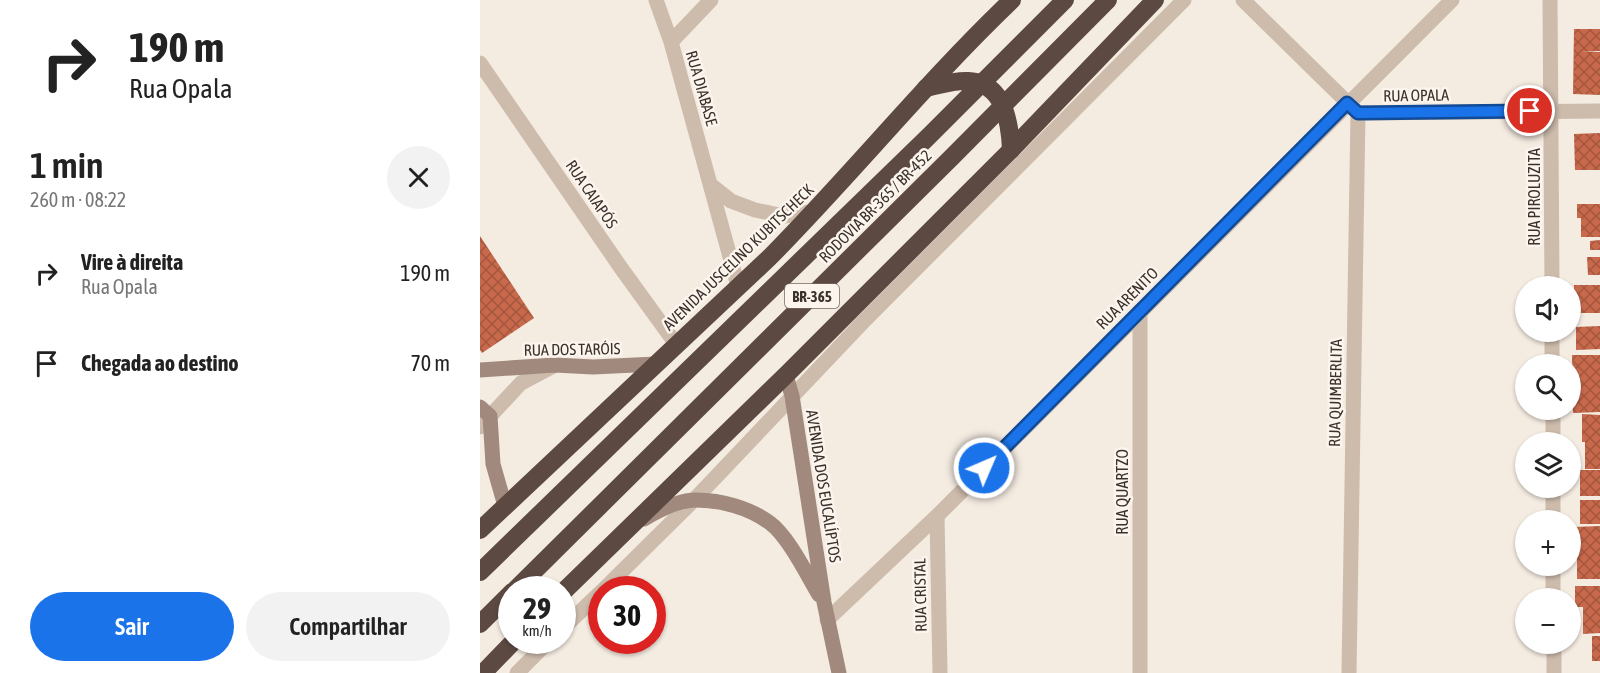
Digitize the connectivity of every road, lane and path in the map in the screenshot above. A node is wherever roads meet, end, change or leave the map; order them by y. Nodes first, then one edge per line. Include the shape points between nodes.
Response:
1 (656, 0) edge
2 (711, 0) edge
3 (1012, 0) edge
4 (1065, 0) edge
5 (1108, 0) edge
6 (1155, 0) edge
7 (1184, 0) edge
8 (1243, 0) edge
9 (1452, 0) edge
10 (1550, 0) edge
11 (671, 42) junction
12 (480, 63) edge
13 (926, 88) junction
14 (1353, 108) junction
15 (1551, 111) junction
16 (1600, 111) edge
17 (1011, 150) junction
18 (712, 186) junction
19 (816, 211) junction
20 (1552, 276) edge
21 (738, 286) junction
22 (1140, 311) junction
23 (676, 344) junction
24 (656, 364) junction
25 (555, 365) junction
26 (484, 370) edge
27 (786, 375) junction
28 (792, 396) junction
29 (483, 417) edge
30 (487, 464) edge
31 (694, 500) junction
32 (505, 506) junction
33 (937, 516) junction
34 (626, 529) junction
35 (480, 530) edge
36 (480, 572) edge
37 (528, 576) edge
38 (616, 576) edge
39 (576, 579) edge
40 (824, 602) junction
41 (588, 604) edge
42 (498, 606) edge
43 (576, 615) edge
44 (827, 620) junction
45 (480, 624) edge
46 (501, 654) edge
47 (536, 654) edge
48 (1554, 654) edge
49 (483, 673) edge
50 (517, 673) edge
51 (839, 673) edge
52 (940, 673) edge
53 (1140, 673) edge
54 (1349, 673) edge
55 (1554, 673) edge

1 - 11 street, RUA DIABASE
2 - 11 street
3 - 13 highway, AVENIDA JUSCELINO KUBITSCHECK
4 - 36 highway, RODOVIA BR-365 / BR-452 / BR-365
5 - 37 highway, RODOVIA BR-365 / BR-452 / BR-365
6 - 17 highway, BR-365
7 - 28 street
8 - 14 street
9 - 14 street, RUA ARENITO
10 - 15 street, RUA PIROLUZITA
11 - 18 street, RUA DIABASE
12 - 23 street, RUA CAIAPÓS
13 - 17 highway, bridge via 969,81 993,92 1006,112
13 - 19 highway, AVENIDA JUSCELINO KUBITSCHECK
14 - 15 street, RUA OPALA
14 - 22 street, RUA ARENITO
14 - 54 street, RUA QUIMBERLITA
15 - 16 street, RUA OPALA
15 - 20 street, RUA PIROLUZITA
17 - 27 highway, BR-365
18 - 19 street via 731,201 755,210 784,216
18 - 21 street, RUA DIABASE
19 - 21 highway, AVENIDA JUSCELINO KUBITSCHECK
21 - 23 highway, AVENIDA JUSCELINO KUBITSCHECK
22 - 33 street, RUA ARENITO
22 - 53 street, RUA QUARTZO
23 - 24 highway, AVENIDA JUSCELINO KUBITSCHECK
24 - 25 street, RUA DOS TARÓIS
24 - 32 highway, AVENIDA JUSCELINO KUBITSCHECK
25 - 26 street, RUA DOS TARÓIS
25 - 29 street via 521,383
27 - 28 street, AVENIDA DOS EUCALÍPTOS
27 - 34 highway, BR-365
28 - 31 street
28 - 40 street, AVENIDA DOS EUCALÍPTOS
29 - 30 street
30 - 32 street
31 - 34 street, AVENIDA DOS EUCALÍPTOS via 663,508
31 - 38 street
31 - 40 street, AVENIDA DOS EUCALÍPTOS via 747,509 771,524
32 - 35 highway, AVENIDA JUSCELINO KUBITSCHECK
33 - 44 street, RUA ARENITO
33 - 52 street, RUA CRISTAL
34 - 39 highway, BR-365
40 - 44 street, AVENIDA DOS EUCALÍPTOS
41 - 43 street
42 - 45 highway, RODOVIA BR-365 / BR-452 / BR-365
44 - 51 street, AVENIDA DOS EUCALÍPTOS
46 - 49 highway
47 - 50 street
48 - 55 street

